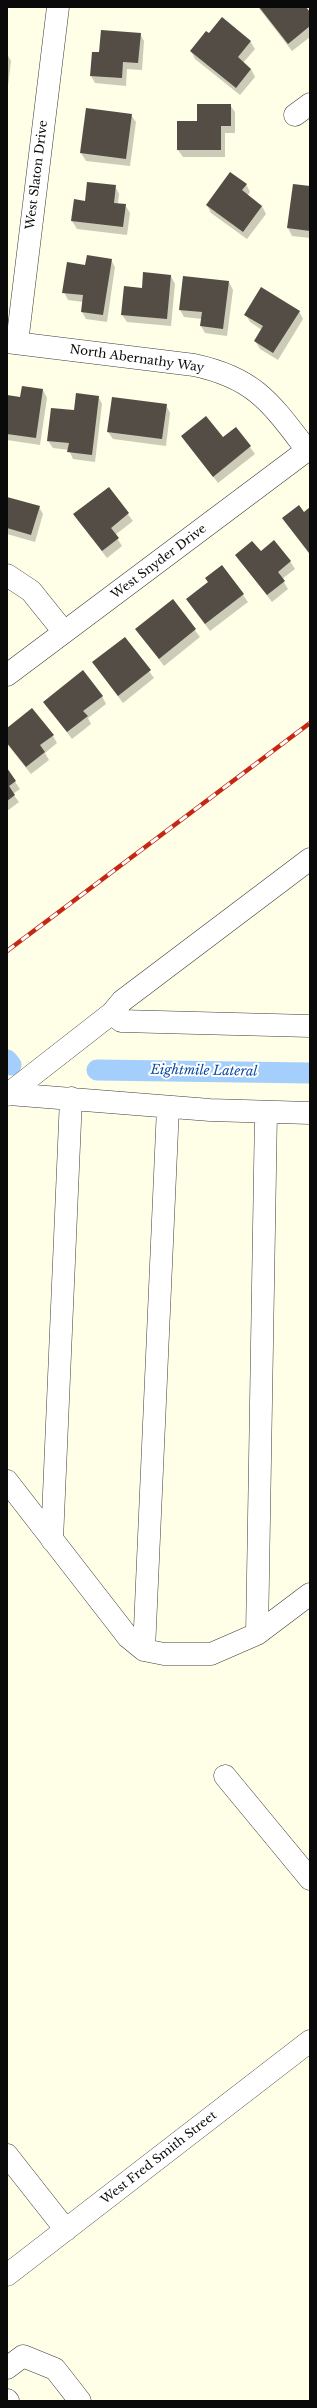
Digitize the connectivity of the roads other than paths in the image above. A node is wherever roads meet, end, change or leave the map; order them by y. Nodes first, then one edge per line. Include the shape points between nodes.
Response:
1 (58, 7) edge
2 (12, 343) edge
3 (308, 449) edge
4 (7, 575) edge
5 (64, 632) junction
6 (7, 676) edge
7 (310, 859) edge
8 (112, 1013) junction
9 (310, 1026) edge
10 (8, 1094) edge
11 (71, 1098) junction
12 (168, 1107) junction
13 (266, 1112) junction
14 (310, 1113) edge
15 (7, 1481) edge
16 (52, 1540) junction
17 (310, 1594) edge
18 (257, 1634) junction
19 (144, 1650) junction
20 (226, 1776) dead end
21 (310, 1879) edge
22 (310, 2041) edge
23 (7, 2155) edge
24 (66, 2230) junction
25 (7, 2275) edge
26 (7, 2368) edge
27 (80, 2401) edge

1 - 2 street, West Slaton Drive
2 - 3 street, North Abernathy Way via 218,370 259,392
3 - 5 street, West Snyder Drive
4 - 5 street via 31,591
5 - 6 street, West Snyder Drive
7 - 8 street via 122,1001
8 - 9 street via 121,1021
8 - 10 street
10 - 11 street
11 - 12 street
11 - 16 street
12 - 13 street
12 - 19 street
13 - 14 street
13 - 18 street
15 - 16 street
16 - 19 street via 128,1637
17 - 18 street
18 - 19 street via 211,1654 164,1654
20 - 21 street
22 - 24 street, West Fred Smith Street
23 - 24 street
24 - 25 street, West Fred Smith Street
26 - 27 street via 23,2356 55,2369

